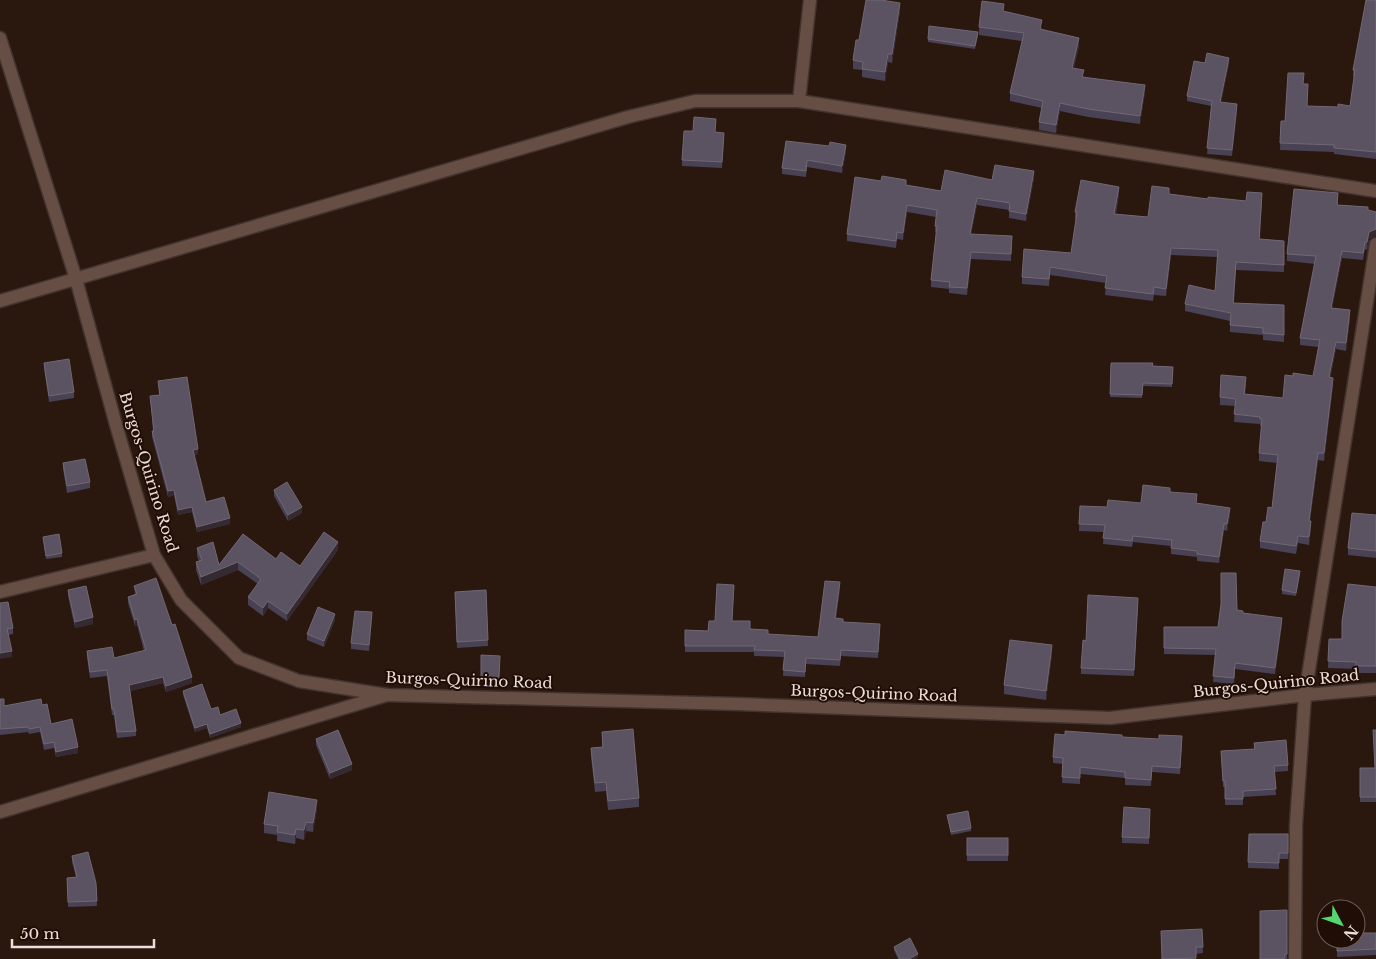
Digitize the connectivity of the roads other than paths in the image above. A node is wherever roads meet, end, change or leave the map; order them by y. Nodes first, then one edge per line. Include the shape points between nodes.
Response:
1 (810, 0) edge
2 (0, 38) edge
3 (799, 101) junction
4 (1376, 191) edge
5 (1376, 244) edge
6 (76, 279) junction
7 (0, 301) edge
8 (154, 555) junction
9 (0, 592) edge
10 (1376, 689) edge
11 (387, 695) junction
12 (1305, 695) junction
13 (0, 812) edge
14 (1295, 959) edge

1 - 3 street
2 - 6 street, Burgos-Quirino Road
3 - 4 street
3 - 6 street via 695,102 628,116
5 - 12 street
6 - 7 street
6 - 8 street, Burgos-Quirino Road
8 - 9 street
8 - 11 street, Burgos-Quirino Road via 181,600 239,658 299,681
10 - 12 street, Burgos-Quirino Road
11 - 12 street, Burgos-Quirino Road via 1110,718
11 - 13 street
12 - 14 street via 1296,825

